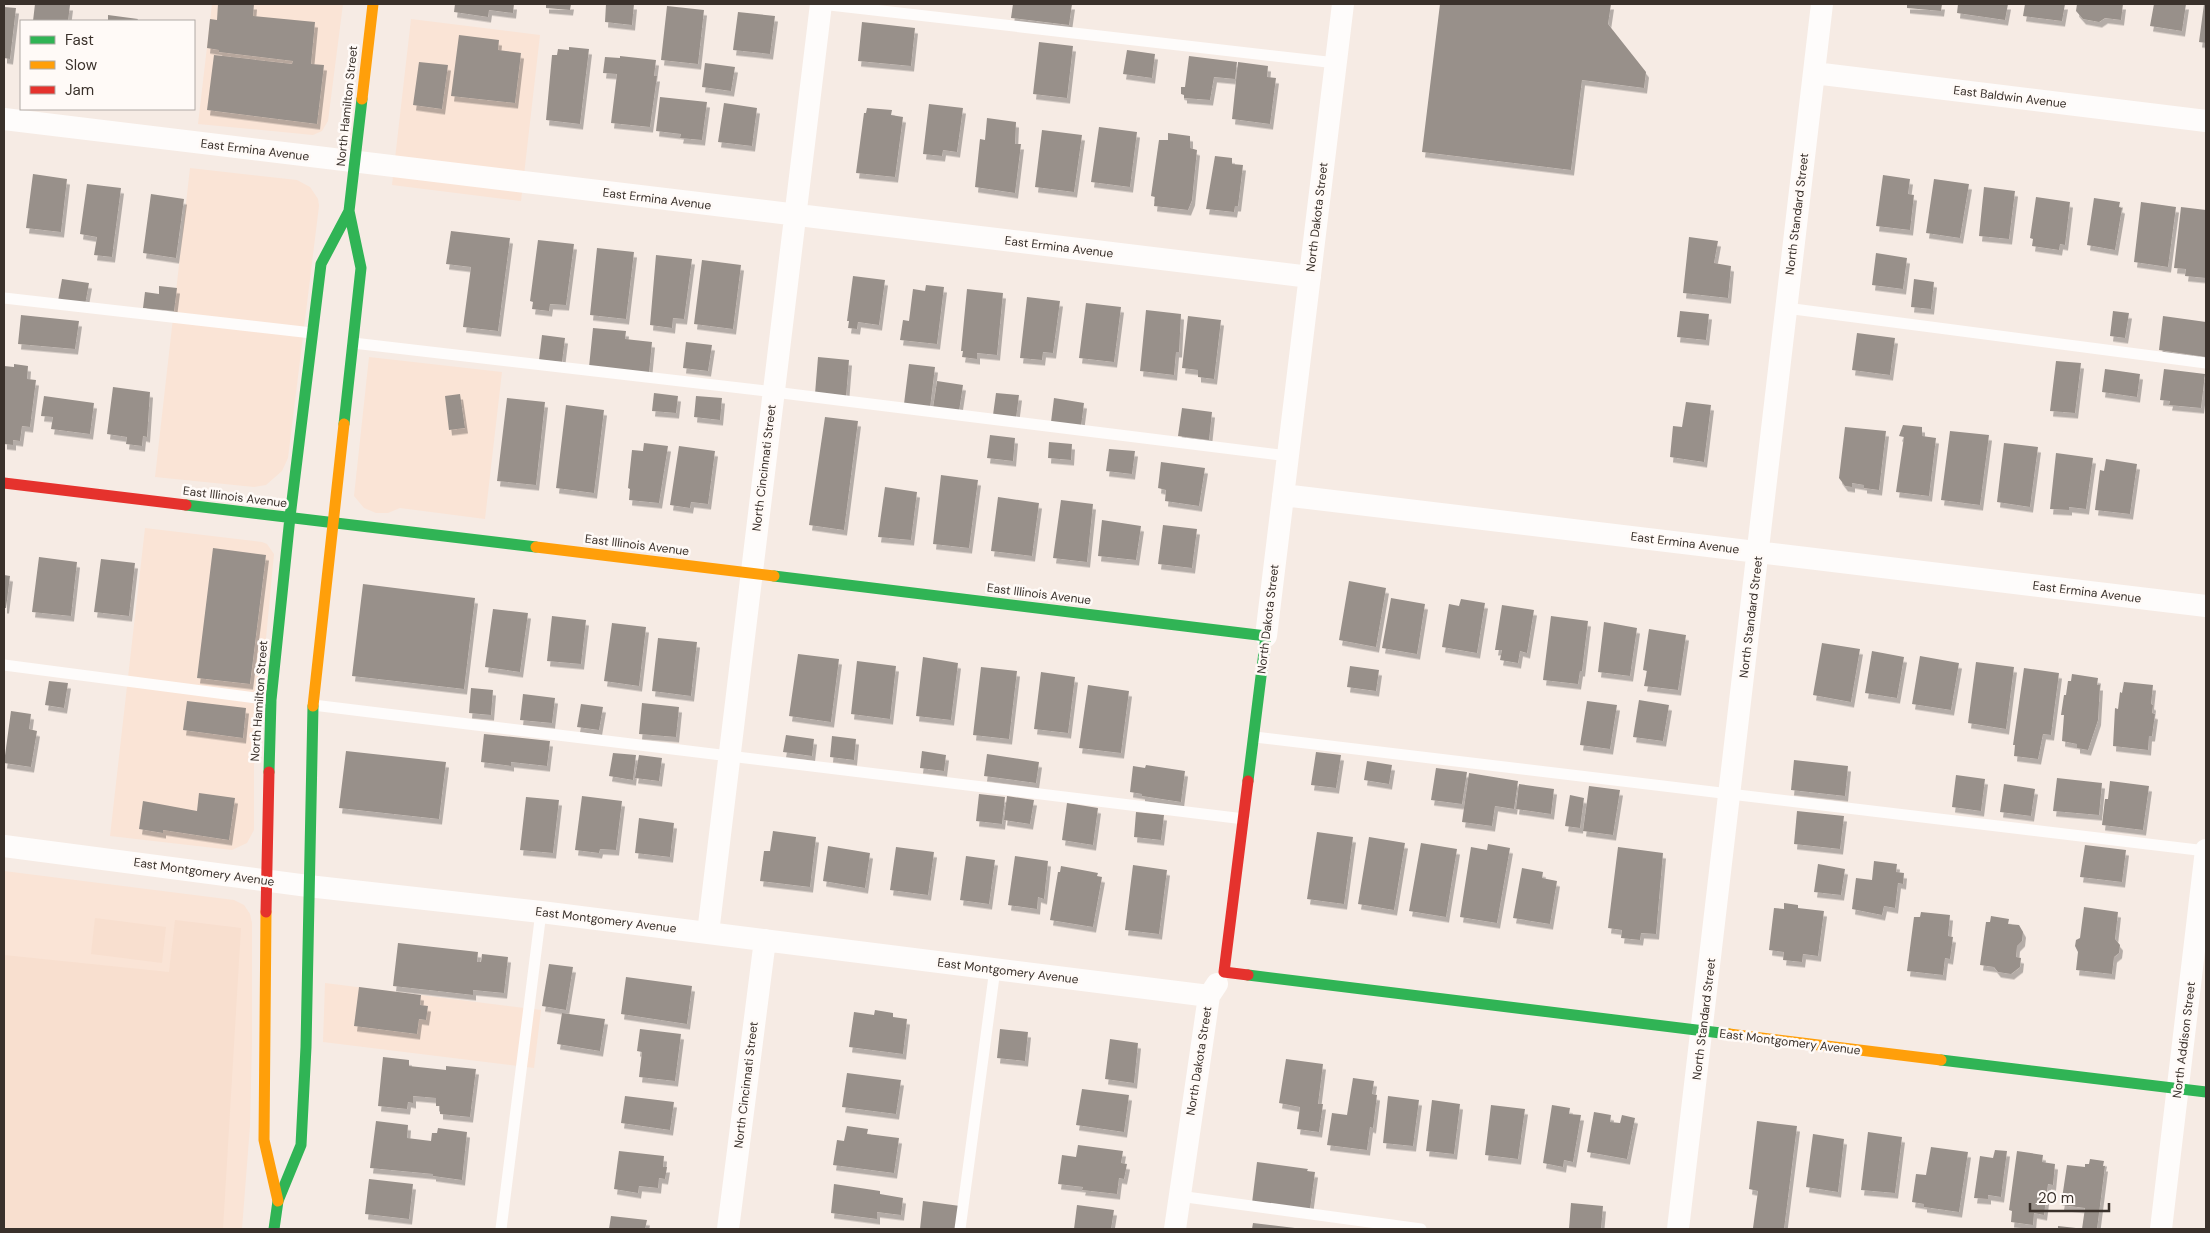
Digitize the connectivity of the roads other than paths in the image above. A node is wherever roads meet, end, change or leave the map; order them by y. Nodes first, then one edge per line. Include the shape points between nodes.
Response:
1 (372, 4) edge
2 (821, 4) edge
3 (1344, 4) edge
4 (1822, 4) edge
5 (1336, 64) junction
6 (1814, 73) junction
7 (4, 119) edge
8 (2206, 121) edge
9 (355, 162) junction
10 (349, 211) junction
11 (795, 216) junction
12 (1310, 277) junction
13 (4, 298) edge
14 (1786, 308) junction
15 (312, 333) junction
16 (353, 343) junction
17 (2206, 363) edge
18 (774, 392) junction
19 (1288, 456) junction
20 (4, 482) edge
21 (1283, 495) junction
22 (290, 518) junction
23 (332, 523) junction
24 (1759, 552) junction
25 (752, 573) junction
26 (2206, 606) edge
27 (1266, 636) junction
28 (4, 665) edge
29 (271, 700) junction
30 (313, 705) junction
31 (1255, 737) junction
32 (729, 756) junction
33 (1731, 794) junction
34 (1244, 819) junction
35 (4, 846) edge
36 (2206, 850) edge
37 (266, 880) junction
38 (308, 886) junction
39 (541, 912) junction
40 (708, 933) junction
41 (764, 940) junction
42 (995, 969) junction
43 (1224, 972) junction
44 (1209, 996) junction
45 (1703, 1032) junction
46 (2179, 1089) junction
47 (2206, 1092) edge
48 (1179, 1196) junction
49 (278, 1201) junction
50 (274, 1229) edge
51 (501, 1229) edge
52 (728, 1229) edge
53 (960, 1229) edge
54 (1175, 1229) edge
55 (1421, 1229) edge
56 (1678, 1229) edge
57 (2161, 1229) edge

1 - 9 main road, North Hamilton Street
2 - 5 lane
2 - 11 street, North Cincinnati Street
3 - 5 street, North Dakota Street
4 - 6 street, North Standard Street
5 - 12 street, North Dakota Street
6 - 8 street, East Baldwin Avenue
6 - 14 street, North Standard Street
7 - 9 street, East Ermina Avenue
9 - 10 main road, North Hamilton Street
9 - 11 street, East Ermina Avenue
10 - 15 main road, North Hamilton Street via 321,264
10 - 16 main road, North Hamilton Street via 361,268
11 - 12 street, East Ermina Avenue
11 - 18 street, North Cincinnati Street
12 - 19 street, North Dakota Street
13 - 15 lane
14 - 17 lane
14 - 24 street, North Standard Street
15 - 22 main road, North Hamilton Street
16 - 18 lane
16 - 23 main road, North Hamilton Street
18 - 19 lane
18 - 25 street, North Cincinnati Street
19 - 21 street, North Dakota Street
20 - 22 main road, East Illinois Avenue
21 - 24 street, East Ermina Avenue
21 - 27 street, North Dakota Street
22 - 23 main road, East Illinois Avenue
22 - 29 main road, North Hamilton Street
23 - 25 main road, East Illinois Avenue
23 - 30 main road, North Hamilton Street
24 - 26 street, East Ermina Avenue
24 - 33 street, North Standard Street
25 - 27 main road, East Illinois Avenue
25 - 32 street, North Cincinnati Street
27 - 31 main road, North Dakota Street
28 - 29 lane
29 - 37 main road, North Hamilton Street
30 - 32 lane
30 - 38 main road, North Hamilton Street
31 - 33 lane
31 - 34 main road, North Dakota Street
32 - 34 lane
32 - 40 street, North Cincinnati Street
33 - 36 lane
33 - 45 street, North Standard Street
34 - 43 main road, North Dakota Street
35 - 37 street, East Montgomery Avenue
36 - 46 street, North Addison Street
37 - 38 street, East Montgomery Avenue
37 - 49 main road, North Hamilton Street via 264,1140
38 - 39 street, East Montgomery Avenue
38 - 49 main road, North Hamilton Street via 301,1144
39 - 40 street, East Montgomery Avenue
39 - 51 lane
40 - 41 street, East Montgomery Avenue
41 - 42 street, East Montgomery Avenue
41 - 52 street, North Cincinnati Street
42 - 44 street, East Montgomery Avenue
42 - 53 lane
43 - 44 street, North Dakota Street
43 - 45 main road, East Montgomery Avenue
44 - 48 street, North Dakota Street
45 - 46 main road, East Montgomery Avenue
45 - 56 street, North Standard Street
46 - 47 main road, East Montgomery Avenue
46 - 57 street, North Addison Street
48 - 54 street, North Dakota Street
48 - 55 lane
49 - 50 main road, North Hamilton Street

